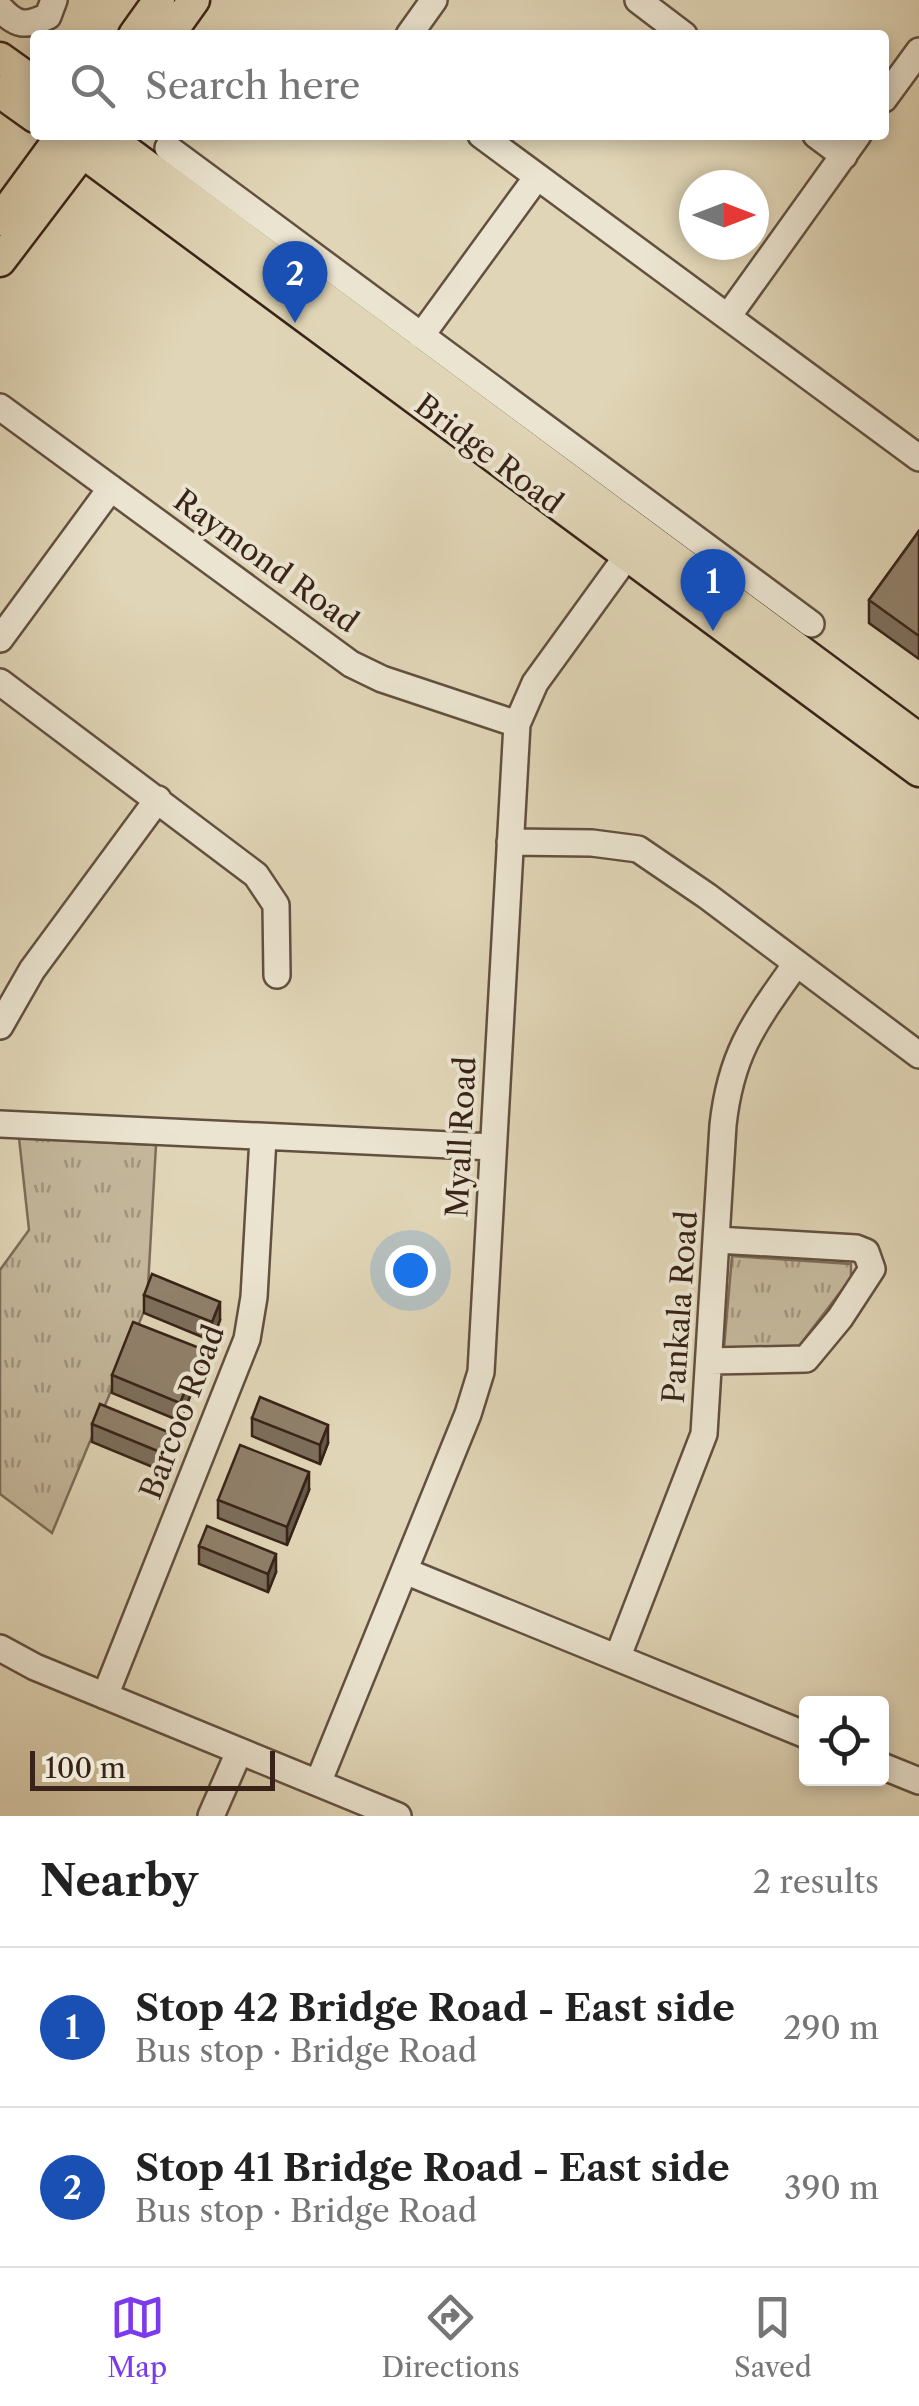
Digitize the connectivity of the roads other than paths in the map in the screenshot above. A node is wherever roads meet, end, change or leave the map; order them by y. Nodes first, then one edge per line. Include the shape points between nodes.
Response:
1 (54, 0) edge
2 (159, 0) edge
3 (194, 0) edge
4 (434, 0) edge
5 (638, 0) edge
6 (0, 8) edge
7 (138, 30) edge
8 (173, 30) edge
9 (413, 30) edge
10 (677, 30) edge
11 (919, 51) edge
12 (0, 58) edge
13 (30, 80) edge
14 (0, 92) edge
15 (889, 92) edge
16 (30, 114) edge
17 (75, 140) edge
18 (76, 140) edge
19 (80, 140) edge
20 (90, 140) edge
21 (488, 140) edge
22 (851, 145) edge
23 (131, 146) edge
24 (168, 148) dead end
25 (537, 177) junction
26 (0, 220) edge
27 (0, 261) edge
28 (728, 315) junction
29 (422, 336) junction
30 (0, 407) edge
31 (919, 458) edge
32 (110, 488) junction
33 (635, 545) junction
34 (811, 624) dead end
35 (0, 639) edge
36 (0, 682) edge
37 (517, 724) junction
38 (919, 738) edge
39 (919, 772) edge
40 (158, 799) junction
41 (510, 842) junction
42 (796, 964) junction
43 (277, 975) dead end
44 (0, 1026) edge
45 (919, 1054) edge
46 (0, 1124) edge
47 (264, 1138) junction
48 (493, 1147) junction
49 (718, 1240) junction
50 (710, 1361) junction
51 (406, 1571) junction
52 (0, 1648) edge
53 (618, 1656) junction
54 (104, 1696) junction
55 (799, 1733) edge
56 (239, 1752) junction
57 (889, 1769) edge
58 (919, 1781) edge
59 (318, 1783) junction
60 (211, 1816) edge
61 (398, 1816) edge

1 - 6 street via 48,16 29,26 12,22
2 - 7 main road
3 - 8 main road
4 - 9 street
5 - 10 street
11 - 15 street
12 - 13 main road
14 - 16 main road
17 - 26 main road
18 - 27 main road
19 - 33 main road, Bridge Road
20 - 23 main road, Bridge Road
21 - 25 street
22 - 28 street
23 - 33 main road, Bridge Road
24 - 29 street, Bridge Road
25 - 28 street
25 - 29 street
28 - 31 street
29 - 34 street, Bridge Road
30 - 32 street, Raymond Road
32 - 35 street
32 - 37 street, Raymond Road via 365,672
33 - 37 street, Myall Road via 535,683
33 - 38 main road, Bridge Road
33 - 39 main road, Bridge Road
36 - 40 street
37 - 41 street, Myall Road
40 - 43 street via 264,882 277,912
40 - 44 street via 32,970
41 - 42 street via 638,849
41 - 48 street, Myall Road
42 - 45 street
42 - 49 street, Pankala Road via 752,1026 732,1070
46 - 47 street
47 - 48 street
47 - 54 street, Barcoo Road via 248,1339
48 - 51 street, Myall Road via 481,1372
49 - 50 street, Pankala Road
49 - 50 street via 856,1248 866,1252 872,1269 806,1359
50 - 53 street, Pankala Road via 702,1445
51 - 53 street
51 - 59 street, Myall Road
52 - 54 street
53 - 55 street
54 - 56 street
56 - 59 street
56 - 60 street
57 - 58 street
59 - 61 street

